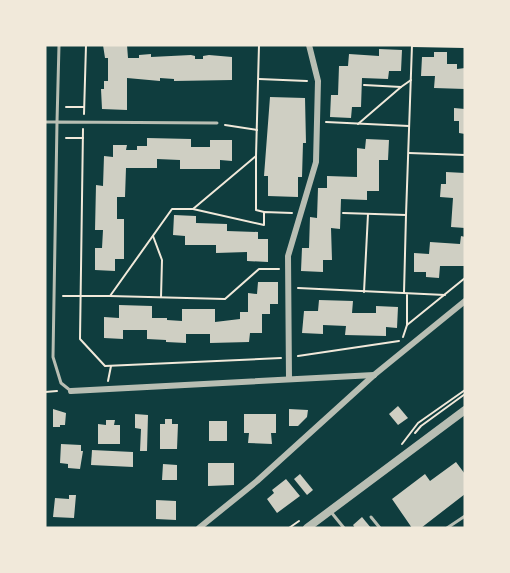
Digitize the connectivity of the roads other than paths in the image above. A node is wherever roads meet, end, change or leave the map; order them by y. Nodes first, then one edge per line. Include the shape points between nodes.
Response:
1 (59, 45) edge
2 (309, 45) edge
3 (45, 122) edge
4 (57, 122) junction
5 (217, 123) road end
6 (465, 301) edge
7 (374, 375) junction
8 (289, 379) junction
9 (71, 391) joint
10 (465, 410) edge
11 (330, 511) junction
12 (465, 516) edge
13 (371, 517) dead end
14 (200, 528) edge
15 (307, 528) edge
16 (344, 528) edge
17 (381, 528) edge
18 (447, 528) edge

1 - 4 lane
2 - 8 street via 318,81 317,122 314,171 287,269
3 - 4 lane
4 - 5 lane
4 - 9 lane via 53,357 61,383
6 - 7 street
7 - 8 street
7 - 14 street
8 - 9 street
10 - 11 street
11 - 15 street
11 - 16 lane
12 - 18 lane
13 - 17 lane

